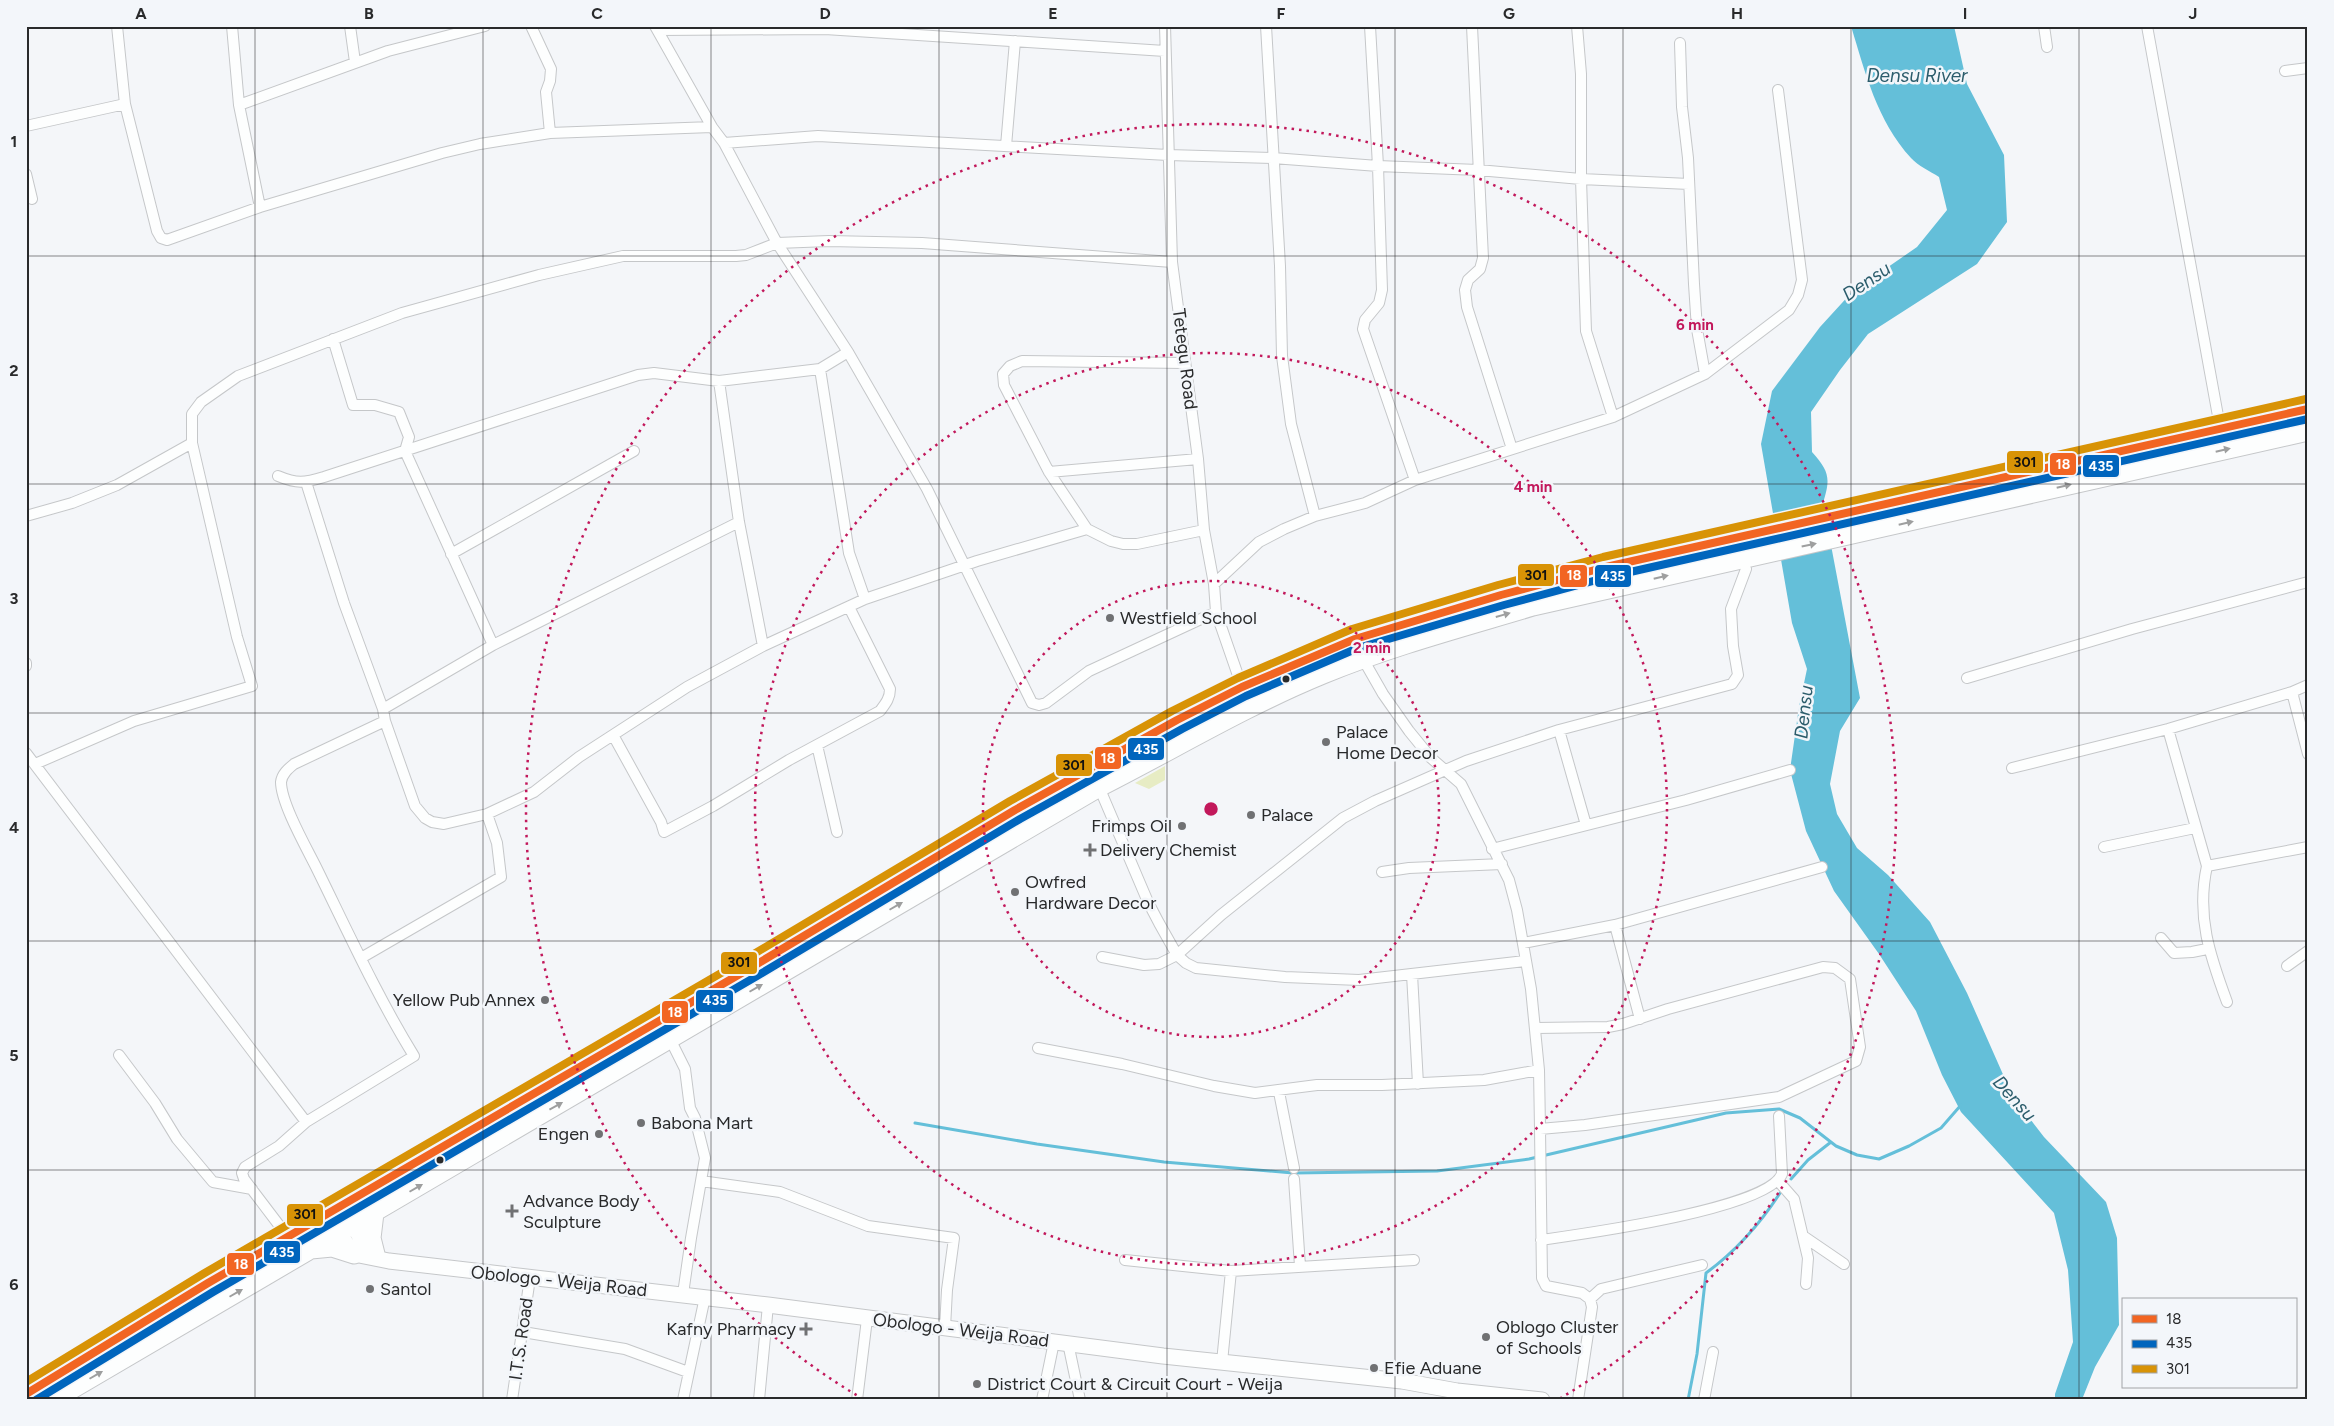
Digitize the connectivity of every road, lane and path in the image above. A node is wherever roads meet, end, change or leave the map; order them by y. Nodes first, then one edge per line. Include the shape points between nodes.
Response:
1 (117, 26) edge
2 (232, 26) edge
3 (350, 26) edge
4 (485, 26) edge
5 (531, 26) edge
6 (1165, 26) edge
7 (1266, 26) edge
8 (1370, 26) edge
9 (1472, 26) edge
10 (1577, 26) edge
11 (2044, 26) edge
12 (2148, 26) edge
13 (825, 27) edge
14 (656, 28) edge
15 (464, 29) edge
16 (1015, 41) junction
17 (1680, 43) dead end
18 (2047, 47) dead end
19 (1165, 51) junction
20 (355, 62) junction
21 (2308, 68) edge
22 (2285, 71) dead end
23 (1778, 90) dead end
24 (125, 104) junction
25 (239, 105) junction
26 (26, 126) edge
27 (712, 127) junction
28 (550, 133) junction
29 (724, 143) junction
30 (1006, 146) junction
31 (1168, 155) junction
32 (1273, 158) junction
33 (1378, 166) junction
34 (1478, 170) junction
35 (26, 174) edge
36 (1581, 180) junction
37 (1689, 184) junction
38 (32, 199) dead end
39 (260, 207) junction
40 (777, 243) junction
41 (1172, 262) junction
42 (333, 339) junction
43 (848, 352) junction
44 (1185, 363) junction
45 (820, 369) junction
46 (1705, 374) junction
47 (719, 381) junction
48 (2308, 409) edge
49 (1613, 417) junction
50 (2220, 428) junction
51 (2308, 431) edge
52 (192, 443) junction
53 (1512, 449) junction
54 (406, 451) junction
55 (634, 451) dead end
56 (1198, 459) junction
57 (1049, 472) junction
58 (278, 476) dead end
59 (1415, 480) junction
60 (306, 482) junction
61 (26, 516) edge
62 (1315, 516) junction
63 (739, 522) junction
64 (1087, 529) junction
65 (1204, 530) junction
66 (451, 554) junction
67 (964, 565) junction
68 (1746, 569) dead end
69 (2308, 582) edge
70 (1214, 584) junction
71 (865, 600) junction
72 (849, 607) junction
73 (1216, 612) junction
74 (493, 645) junction
75 (763, 646) junction
76 (1363, 659) junction
77 (1967, 678) dead end
78 (2308, 685) edge
79 (1242, 687) junction
80 (2292, 692) junction
81 (383, 709) junction
82 (385, 721) junction
83 (2168, 729) junction
84 (1559, 730) junction
85 (613, 735) junction
86 (817, 745) junction
87 (26, 753) edge
88 (2308, 754) edge
89 (35, 764) junction
90 (2012, 768) dead end
91 (1448, 770) junction
92 (1790, 770) dead end
93 (1099, 787) junction
94 (488, 814) junction
95 (1586, 825) junction
96 (2195, 828) junction
97 (837, 832) dead end
98 (2308, 847) edge
99 (2104, 848) dead end
100 (1492, 849) junction
101 (1502, 864) junction
102 (2207, 866) junction
103 (1822, 867) dead end
104 (1382, 872) dead end
105 (1615, 925) junction
106 (2161, 938) dead end
107 (1523, 943) junction
108 (2207, 949) junction
109 (2308, 951) edge
110 (1177, 955) junction
111 (1102, 957) dead end
112 (361, 958) junction
113 (1525, 961) junction
114 (2287, 966) dead end
115 (1412, 974) junction
116 (2227, 1002) dead end
117 (1640, 1019) junction
118 (1536, 1028) junction
119 (670, 1039) junction
120 (620, 1043) junction
121 (1038, 1048) dead end
122 (119, 1055) dead end
123 (632, 1062) junction
124 (1539, 1070) junction
125 (1418, 1084) junction
126 (1279, 1092) junction
127 (1779, 1116) dead end
128 (306, 1122) junction
129 (1540, 1129) junction
130 (1294, 1168) dead end
131 (1294, 1179) dead end
132 (701, 1182) junction
133 (1778, 1182) junction
134 (252, 1189) junction
135 (334, 1211) junction
136 (374, 1213) junction
137 (345, 1229) junction
138 (1803, 1236) junction
139 (288, 1237) junction
140 (1541, 1240) junction
141 (308, 1250) junction
142 (354, 1254) junction
143 (378, 1257) junction
144 (1125, 1260) dead end
145 (1414, 1260) dead end
146 (1702, 1264) dead end
147 (1844, 1264) dead end
148 (1300, 1266) junction
149 (1231, 1271) junction
150 (530, 1278) junction
151 (1806, 1284) dead end
152 (684, 1294) junction
153 (705, 1297) junction
154 (1590, 1299) junction
155 (768, 1305) junction
156 (867, 1319) junction
157 (945, 1328) junction
158 (522, 1332) junction
159 (1061, 1342) junction
160 (1713, 1352) dead end
161 (1222, 1362) junction
162 (688, 1372) junction
163 (26, 1394) edge
164 (1457, 1396) edge
165 (1507, 1397) edge
166 (54, 1400) edge
167 (512, 1400) edge
168 (683, 1400) edge
169 (759, 1400) edge
170 (857, 1400) edge
171 (1042, 1400) edge
172 (1080, 1400) edge
173 (1542, 1400) edge
174 (1578, 1400) edge
175 (1704, 1400) edge

1 - 24 street
2 - 25 street
3 - 20 street
4 - 15 street
5 - 28 street via 551,69 546,92
6 - 19 street, Tetegu Road
7 - 32 street
8 - 33 street
9 - 34 street
10 - 36 street via 1581,74
11 - 18 street
12 - 50 street
13 - 14 street
13 - 16 street
14 - 27 street
15 - 20 street
16 - 19 street
16 - 30 street
17 - 37 street
19 - 31 street, Tetegu Road
20 - 25 street
21 - 22 street
23 - 46 street via 1802,280 1789,310
24 - 26 street
24 - 39 street via 161,238 174,239
25 - 39 street
27 - 28 street
27 - 29 street
28 - 39 street via 442,153
29 - 30 street via 818,136
29 - 40 street
30 - 31 street
31 - 32 street
31 - 41 street, Tetegu Road
32 - 33 street
32 - 62 street via 1282,356 1291,424
33 - 34 street
33 - 59 street via 1382,290 1379,303 1365,320 1363,329
34 - 36 street
34 - 53 street via 1483,258 1480,269 1468,280 1465,290 1467,307
35 - 38 street
36 - 37 street
36 - 49 street via 1586,331
37 - 46 street via 1697,329
40 - 41 street via 922,243
40 - 42 street via 746,255 623,256 539,275 411,311
40 - 43 street
41 - 44 street, Tetegu Road
42 - 52 street via 238,376 201,402 192,414
42 - 54 street via 353,405 375,405 400,412 409,437
43 - 45 street
43 - 67 street via 927,489
44 - 56 street, Tetegu Road
44 - 57 street via 1022,361 1010,366 1003,374 1004,385
45 - 47 street
45 - 71 street via 849,553
46 - 49 street
47 - 54 street via 654,373 638,375
47 - 63 street
48 - 50 highway
49 - 53 street
50 - 79 highway via 1756,532 1525,588 1392,626 1313,655
76 -> 51 highway via 1534,606
52 - 61 street via 117,484 72,503
52 - 89 street via 237,637 252,686 134,721
53 - 59 street
54 - 60 street
54 - 66 street
55 - 66 street
56 - 57 street
56 - 65 street, Tetegu Road
57 - 64 street
58 - 60 street via 293,482
59 - 62 street via 1364,503
60 - 81 street via 344,603
62 - 70 street via 1259,542
63 - 74 street
63 - 75 street
64 - 65 street via 1123,544
64 - 67 street
65 - 70 street, Tetegu Road
66 - 74 street
67 - 71 street
67 - 73 street via 1032,703 1039,705 1089,671
68 - 84 street via 1731,609 1738,675 1732,684
69 - 77 street
70 - 73 street, Tetegu Road
71 - 72 street
72 - 75 street
72 - 86 street via 890,688 890,697 880,711
73 - 79 street, Tetegu Road
74 - 81 street
75 - 85 street via 687,687
76 - 91 street via 1408,731 1431,758
76 - 93 highway via 1246,709
78 - 80 street
79 - 120 highway via 1040,796
80 - 83 street
80 - 88 street
81 - 82 street
82 - 94 street via 415,806 425,818 444,824
82 - 112 street via 294,764 285,772 281,782 300,834
83 - 90 street
83 - 96 street
84 - 91 street
84 - 95 street
85 - 86 street via 664,832
85 - 94 street via 534,792
86 - 97 street
87 - 89 street
89 - 128 street
91 - 100 street via 1475,807
91 - 110 street via 1343,818 1221,915
92 - 95 street
93 - 110 street via 1148,902
119 -> 93 highway
94 - 112 street via 497,843 501,877
95 - 100 street
96 - 99 street
96 - 102 street
98 - 102 street
100 - 101 street
101 - 104 street
101 - 107 street via 1510,880
102 - 108 street via 2202,889
103 - 105 street
105 - 107 street
105 - 117 street
106 - 108 street via 2174,953
107 - 113 street
108 - 116 street
109 - 114 street
110 - 111 street via 1159,964 1144,965
110 - 115 street via 1196,968 1285,977 1368,980
112 - 128 street via 414,1056
113 - 115 street
113 - 118 street
115 - 125 street
117 - 118 street via 1608,1027
117 - 129 street via 1787,975 1823,967 1835,968 1850,979 1860,1047 1856,1061 1779,1097
118 - 124 street
119 - 123 highway
119 - 132 street via 685,1068 690,1108 696,1118 704,1152
120 - 123 highway
120 - 135 highway
121 - 126 street via 1255,1094
122 - 134 street via 155,1102 177,1138 213,1182
136 -> 123 highway
124 - 125 street via 1484,1080
124 - 129 street
125 - 126 street via 1317,1085
126 - 130 street
127 - 133 street via 1782,1167
128 - 134 street via 279,1146 245,1167 242,1173
129 - 140 street
131 - 148 street
132 - 152 street
132 - 157 street via 780,1192 868,1226 954,1238
133 - 138 street via 1794,1199
133 - 140 street via 1755,1194 1703,1212
134 - 139 street
135 - 137 street
135 - 139 highway
136 - 137 highway
136 - 143 highway via 371,1238
137 - 141 highway
137 - 142 street
137 - 143 street
138 - 147 street
138 - 151 street via 1808,1258
139 - 163 highway
140 - 154 street via 1541,1269 1546,1286 1582,1293
141 - 142 highway via 332,1248
166 -> 141 highway
142 - 143 street, Obologo - Weija Road
143 - 150 street, Obologo - Weija Road
144 - 149 street
145 - 148 street
146 - 154 street via 1601,1290
148 - 149 street
149 - 161 street
150 - 152 street, Obologo - Weija Road
150 - 158 street, I.T.S. Road
152 - 153 street, Obologo - Weija Road
153 - 155 street, Obologo - Weija Road
153 - 162 street
154 - 174 street via 1592,1307
155 - 156 street, Obologo - Weija Road
155 - 169 street
156 - 157 street, Obologo - Weija Road
156 - 170 street
157 - 159 street, Obologo - Weija Road
158 - 162 street via 637,1352
158 - 167 street, I.T.S. Road
159 - 161 street, Obologo - Weija Road
159 - 171 street
159 - 172 street
160 - 175 street
161 - 164 street, Obologo - Weija Road via 1402,1381
162 - 168 street
164 - 165 street, Obologo - Weija Road
165 - 173 street, Obologo - Weija Road

